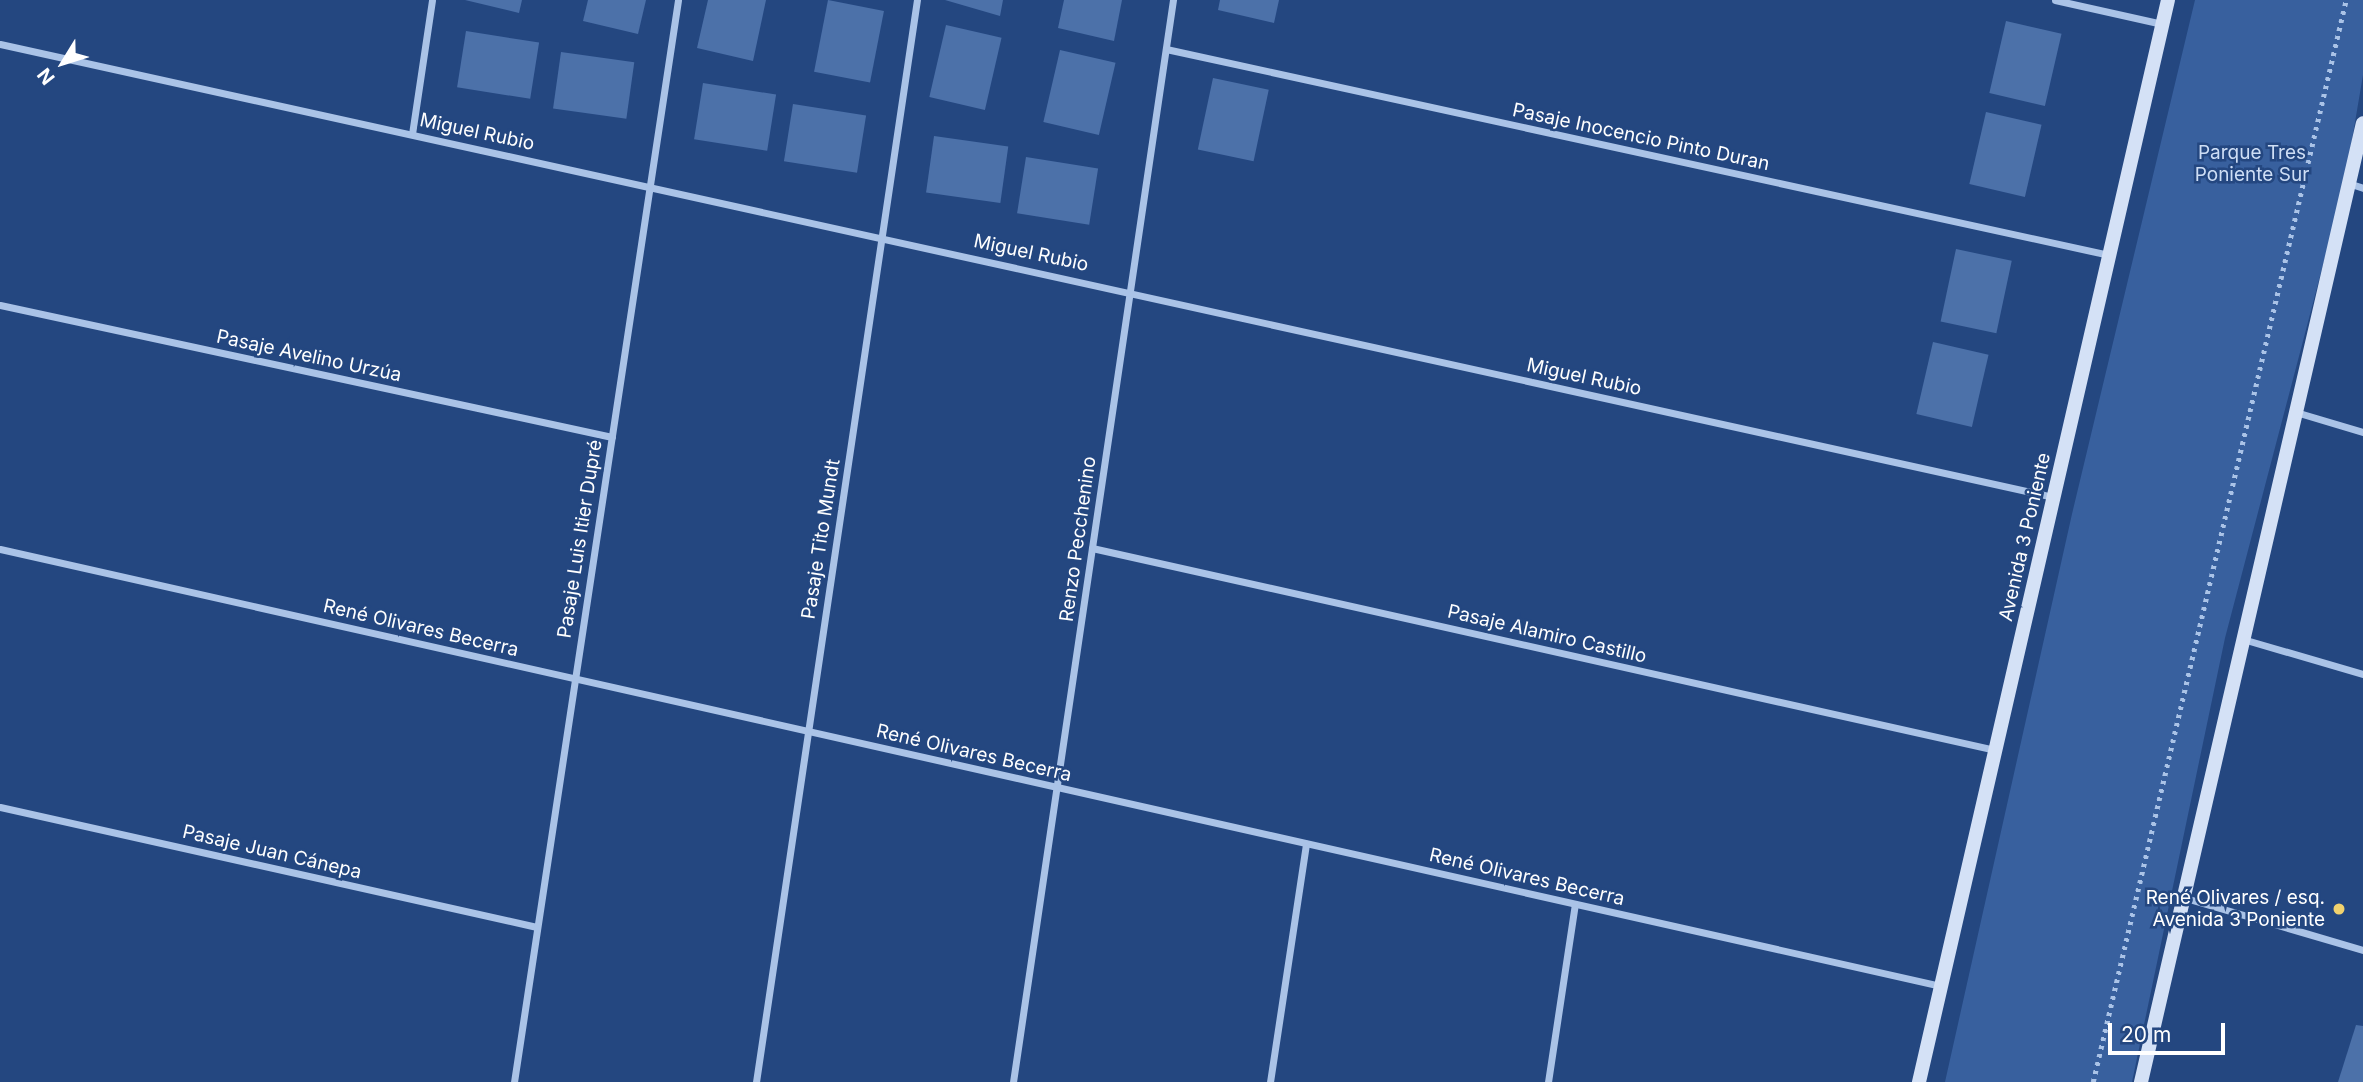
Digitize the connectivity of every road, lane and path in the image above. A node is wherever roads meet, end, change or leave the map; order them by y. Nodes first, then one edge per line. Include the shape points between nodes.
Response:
1 (432, 0) edge
2 (678, 0) edge
3 (917, 0) edge
4 (1173, 0) edge
5 (2055, 0) edge
6 (2168, 0) edge
7 (2346, 0) edge
8 (2162, 24) junction
9 (0, 44) edge
10 (1166, 49) junction
11 (2363, 123) edge
12 (412, 134) junction
13 (2348, 183) junction
14 (650, 186) junction
15 (2363, 188) edge
16 (882, 236) junction
17 (2109, 255) junction
18 (1130, 290) junction
19 (0, 305) edge
20 (2299, 413) junction
21 (2363, 432) edge
22 (612, 437) junction
23 (2053, 497) junction
24 (1092, 548) junction
25 (0, 549) edge
26 (2246, 640) junction
27 (2363, 674) edge
28 (575, 679) junction
29 (808, 731) junction
30 (1995, 750) junction
31 (1057, 788) junction
32 (0, 807) edge
33 (1306, 844) junction
34 (2181, 897) junction
35 (1575, 904) junction
36 (537, 927) junction
37 (2363, 950) edge
38 (1941, 986) junction
39 (514, 1082) edge
40 (756, 1082) edge
41 (1013, 1082) edge
42 (1270, 1082) edge
43 (1548, 1082) edge
44 (1919, 1082) edge
45 (2093, 1082) edge
46 (2141, 1082) edge

1 - 12 street
2 - 14 street, Pasaje Luis Itier Dupré
3 - 16 street, Pasaje Tito Mundt
4 - 10 street, Renzo Pecchenino
5 - 8 street
6 - 8 main road, Avenida 3 Poniente
7 - 45 path
8 - 17 main road, Avenida 3 Poniente
9 - 12 street, Miguel Rubio
10 - 17 street, Pasaje Inocencio Pinto Duran
10 - 18 street, Renzo Pecchenino
11 - 13 main road
12 - 14 street, Miguel Rubio
13 - 15 street
13 - 20 main road
14 - 16 street, Miguel Rubio
14 - 22 street, Pasaje Luis Itier Dupré
16 - 18 street, Miguel Rubio
16 - 29 street, Pasaje Tito Mundt
17 - 23 main road, Avenida 3 Poniente
18 - 23 street, Miguel Rubio
18 - 24 street, Renzo Pecchenino
19 - 22 street, Pasaje Avelino Urzúa
20 - 21 street
20 - 26 main road
22 - 28 street, Pasaje Luis Itier Dupré
23 - 30 main road, Avenida 3 Poniente
24 - 30 street, Pasaje Alamiro Castillo
24 - 31 street, Renzo Pecchenino
25 - 28 street, René Olivares Becerra
26 - 27 street
26 - 34 main road
28 - 29 street, René Olivares Becerra
28 - 36 street, Pasaje Luis Itier Dupré
29 - 31 street, René Olivares Becerra
29 - 40 street, Pasaje Tito Mundt
30 - 38 main road, Avenida 3 Poniente
31 - 33 street, René Olivares Becerra
31 - 41 street, Renzo Pecchenino
32 - 36 street, Pasaje Juan Cánepa
33 - 35 street, René Olivares Becerra
33 - 42 street
34 - 37 street
34 - 46 main road
35 - 38 street, René Olivares Becerra
35 - 43 street
36 - 39 street, Pasaje Luis Itier Dupré
38 - 44 main road, Avenida 3 Poniente

